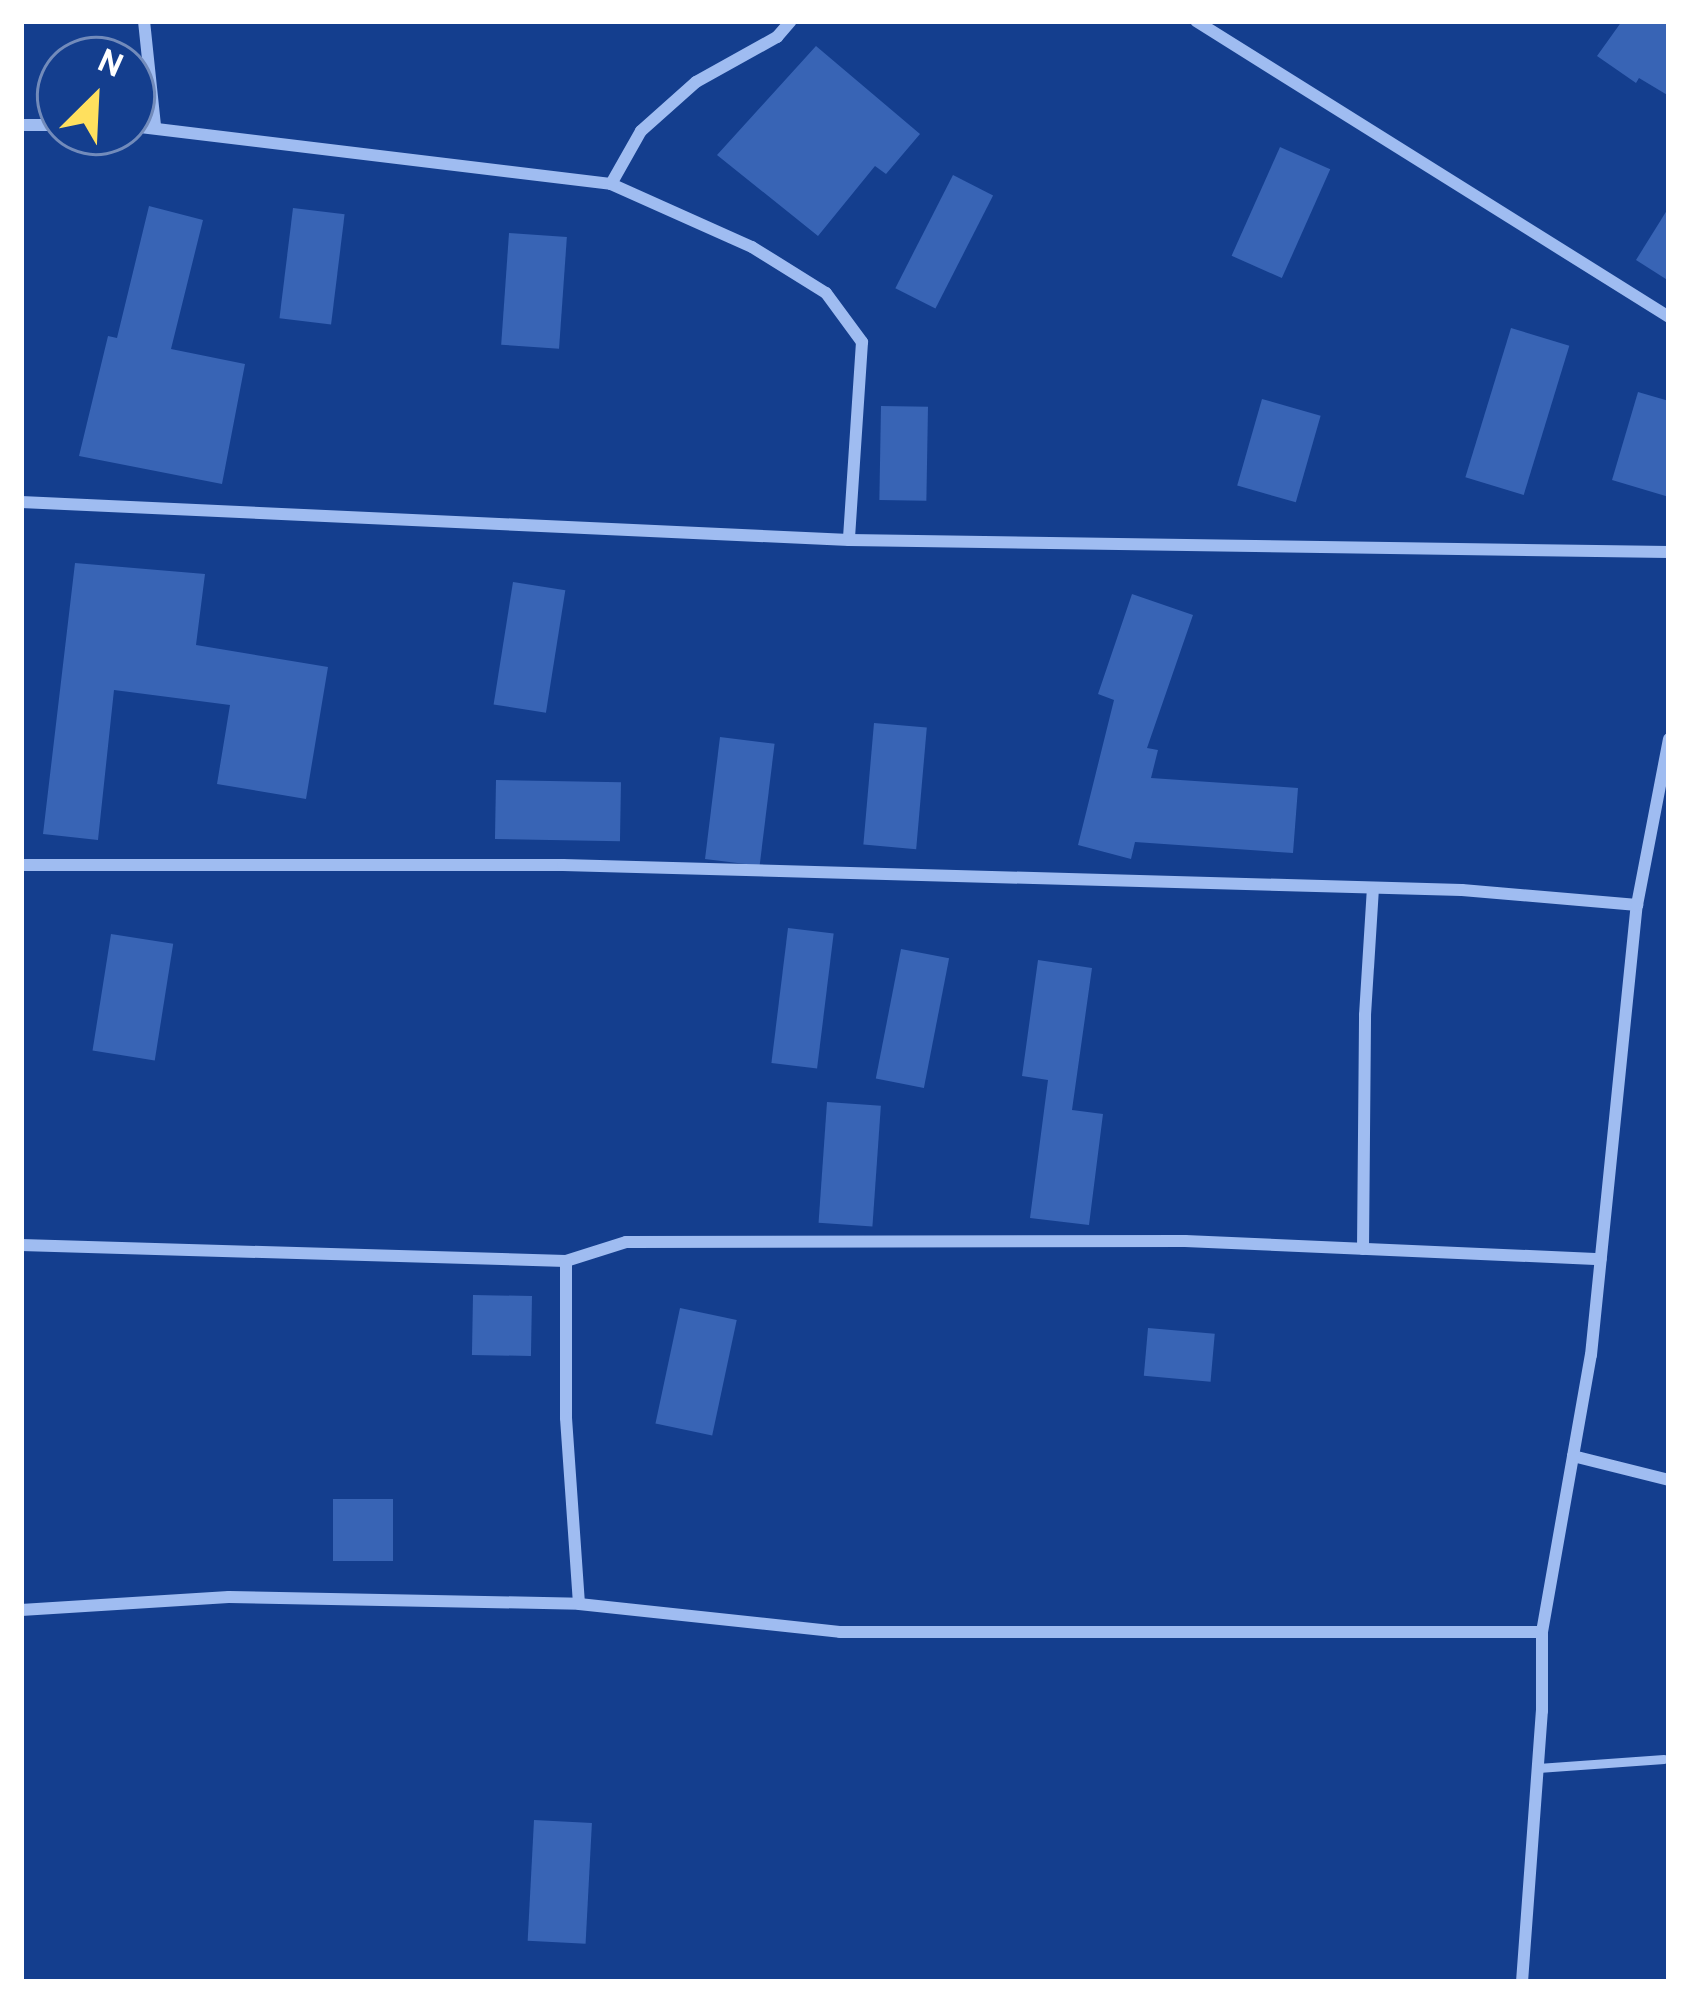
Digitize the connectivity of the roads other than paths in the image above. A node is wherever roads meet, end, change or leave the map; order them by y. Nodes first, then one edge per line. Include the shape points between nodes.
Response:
1 (791, 21) edge
2 (1196, 21) edge
3 (156, 127) edge
4 (611, 184) junction
5 (1669, 317) edge
6 (21, 502) edge
7 (849, 540) junction
8 (1669, 552) edge
9 (1669, 739) edge
10 (21, 865) edge
11 (1373, 888) junction
12 (1637, 904) junction
13 (21, 1245) edge
14 (1363, 1249) junction
15 (1601, 1259) junction
16 (566, 1261) junction
17 (1573, 1456) junction
18 (1669, 1480) edge
19 (578, 1604) junction
20 (21, 1610) edge
21 (1542, 1633) junction
22 (1664, 1759) dead end
23 (1538, 1768) junction
24 (1522, 1982) edge

1 - 4 street via 777,38 695,82 641,131
2 - 5 street
3 - 4 street
4 - 7 street via 752,247 826,293 862,342
6 - 7 street
7 - 8 street
9 - 12 street
10 - 11 street via 563,865
11 - 12 street
11 - 14 street
12 - 15 street
13 - 16 street
14 - 15 street
14 - 16 street via 1185,1241 626,1242
15 - 17 street
16 - 19 street
17 - 18 street
17 - 21 street
19 - 20 street via 229,1597
19 - 21 street via 840,1632
21 - 23 street
22 - 23 lane
23 - 24 street

